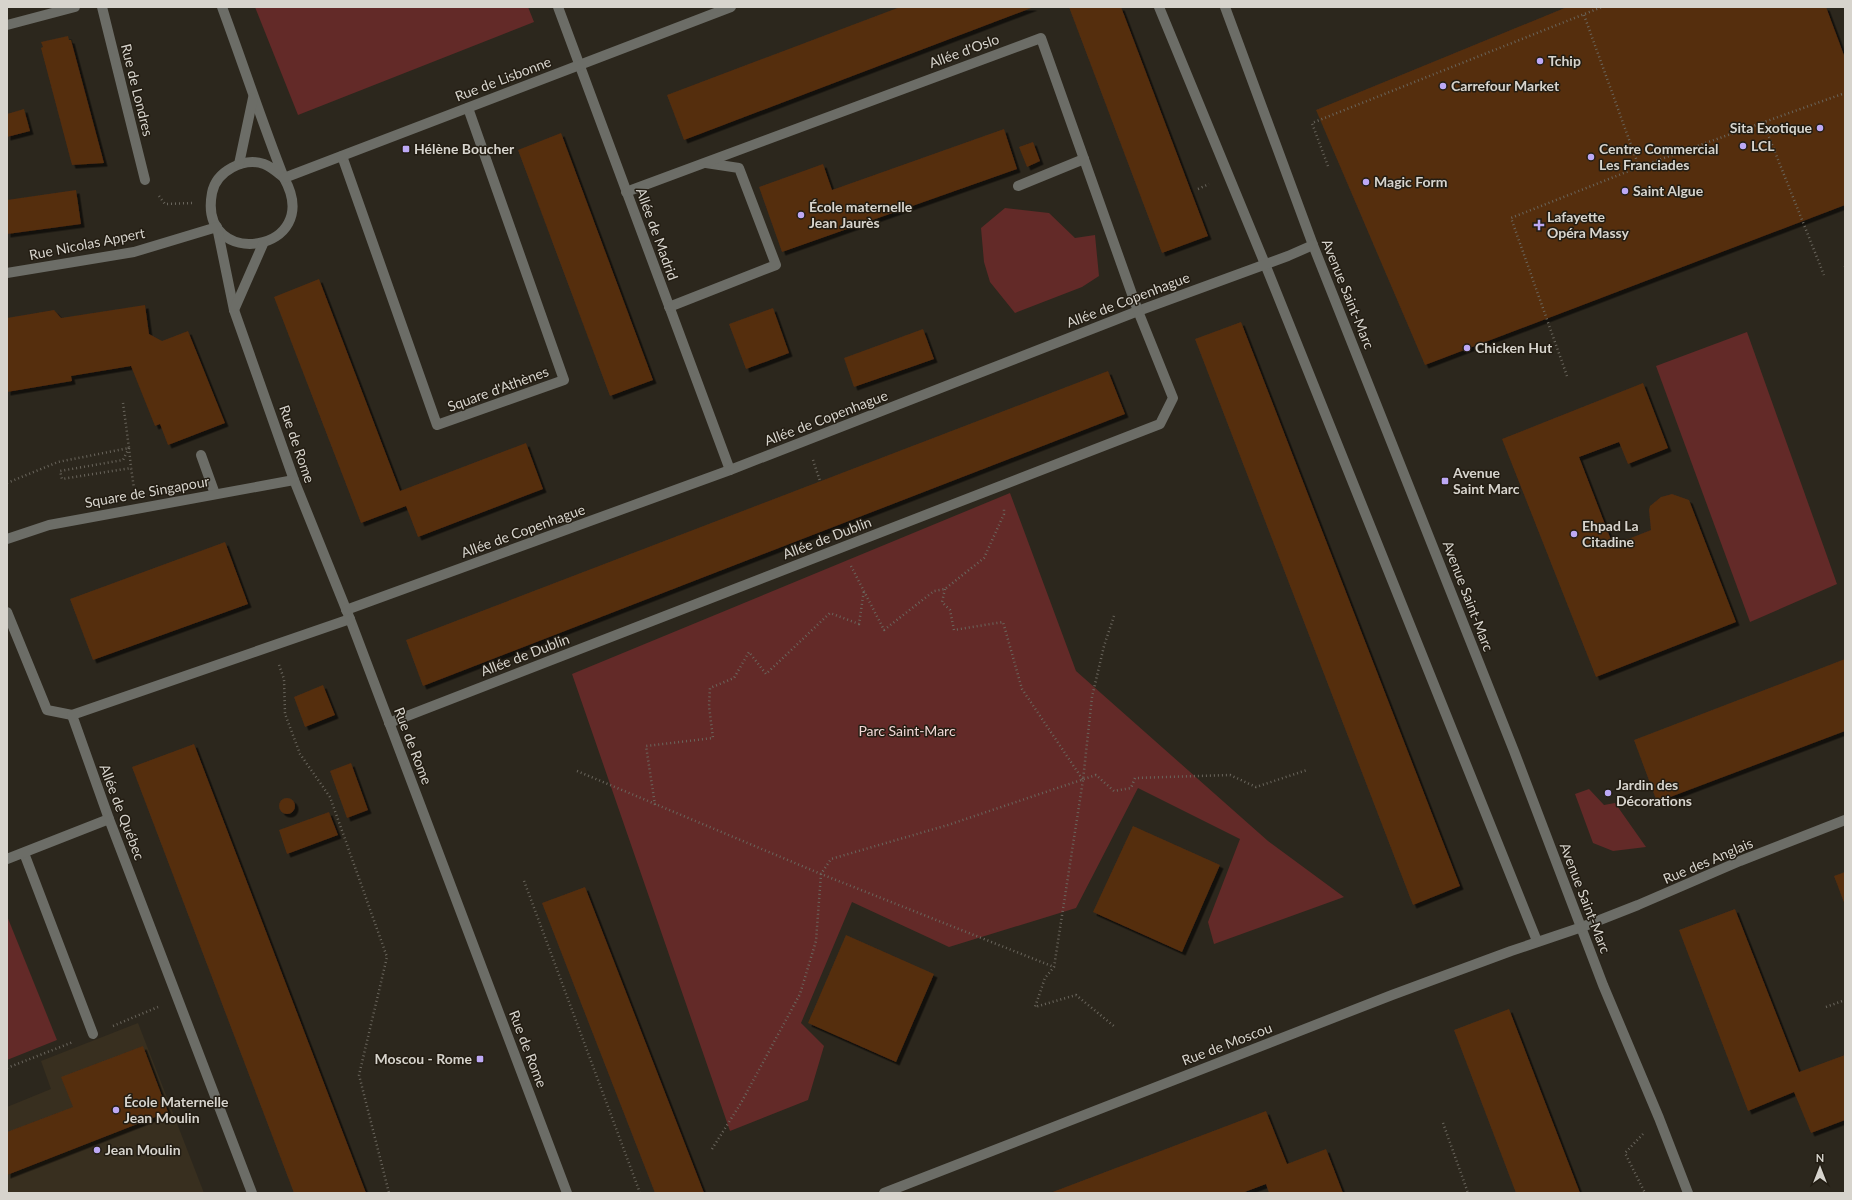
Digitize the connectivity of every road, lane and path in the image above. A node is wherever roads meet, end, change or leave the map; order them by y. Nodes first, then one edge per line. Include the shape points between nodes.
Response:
1 (75, 7) edge
2 (102, 7) edge
3 (222, 7) edge
4 (558, 7) edge
5 (731, 7) edge
6 (1159, 7) edge
7 (1225, 7) edge
8 (1602, 7) edge
9 (1584, 15) junction
10 (7, 25) edge
11 (579, 65) junction
12 (1845, 94) edge
13 (253, 98) junction
14 (468, 108) junction
15 (1763, 122) junction
16 (342, 156) junction
17 (1084, 160) junction
18 (704, 163) junction
19 (239, 164) junction
20 (1328, 166) dead end
21 (1639, 167) junction
22 (284, 178) junction
23 (145, 180) joint
24 (1018, 186) dead end
25 (626, 192) junction
26 (210, 202) junction
27 (217, 227) junction
28 (263, 244) junction
29 (1313, 245) junction
30 (1265, 264) junction
31 (7, 273) edge
32 (1824, 275) dead end
33 (669, 306) junction
34 (234, 310) junction
35 (1138, 311) junction
36 (1567, 376) dead end
37 (123, 403) dead end
38 (129, 448) junction
39 (201, 455) dead end
40 (130, 468) junction
41 (730, 470) junction
42 (294, 480) junction
43 (7, 483) edge
44 (1003, 485) junction
45 (215, 494) junction
46 (138, 508) junction
47 (7, 539) edge
48 (842, 547) junction
49 (945, 589) junction
50 (864, 590) junction
51 (7, 612) edge
52 (348, 614) junction
53 (1114, 616) dead end
54 (271, 646) junction
55 (72, 715) junction
56 (389, 723) junction
57 (1307, 770) dead end
58 (577, 771) dead end
59 (1083, 780) junction
60 (656, 804) junction
61 (109, 819) junction
62 (1845, 820) edge
63 (24, 853) junction
64 (7, 859) edge
65 (821, 874) junction
66 (524, 881) dead end
67 (1582, 928) junction
68 (1537, 941) junction
69 (1054, 967) junction
70 (1845, 1000) edge
71 (1826, 1007) dead end
72 (1115, 1027) dead end
73 (93, 1034) dead end
74 (1659, 1118) junction
75 (1443, 1123) dead end
76 (712, 1149) dead end
77 (252, 1193) edge
78 (389, 1193) edge
79 (567, 1193) edge
80 (640, 1193) edge
81 (884, 1193) edge
82 (1468, 1193) edge
83 (1646, 1193) edge
84 (1688, 1193) edge

1 - 10 street
2 - 23 street, Rue de Londres
3 - 13 street via 245,68
4 - 11 street, Allée de Madrid
5 - 11 street, Rue de Lisbonne
6 - 30 street
7 - 29 street, Avenue Saint-Marc
8 - 9 path
9 - 20 path via 1312,123
9 - 21 path
11 - 14 street, Rue de Lisbonne
11 - 25 street, Allée de Madrid
12 - 15 path
13 - 19 street
13 - 22 street
14 - 16 street, Rue de Lisbonne
14 - 16 street, Square d'Athènes via 564,380 437,425
15 - 21 path
15 - 32 path
16 - 22 street, Rue de Lisbonne
17 - 18 street, Allée d'Oslo via 1041,38
17 - 24 street
17 - 35 street, Allée d'Oslo
18 - 25 street, Allée d'Oslo
18 - 33 street via 739,168 776,264
19 - 22 street via 264,164
19 - 26 street via 218,178
21 - 36 path via 1511,218
22 - 28 street via 293,203 291,216 285,228 275,238
23 - 26 path via 165,204
25 - 33 street, Allée de Madrid
26 - 27 street via 211,215
27 - 28 street via 237,242
27 - 31 street, Rue Nicolas Appert via 134,252
27 - 34 street, Rue de Rome
28 - 34 street
29 - 30 street, Allée de Copenhague
29 - 67 street, Avenue Saint-Marc
30 - 35 street, Allée de Copenhague
30 - 68 street
33 - 41 street, Allée de Madrid
34 - 42 street, Rue de Rome
35 - 41 street, Allée de Copenhague
35 - 44 street, Allée de Dublin via 1173,398 1160,424
37 - 38 path
38 - 40 path
38 - 40 path via 123,460 60,471 62,479
38 - 43 path via 58,462
39 - 45 street
40 - 46 path
41 - 52 street, Allée de Copenhague
42 - 45 street, Square de Singapour
42 - 52 street, Rue de Rome
44 - 48 street, Allée de Dublin
44 - 49 path via 1004,514 984,558
45 - 46 street, Square de Singapour
46 - 47 street, Square de Singapour via 49,525
48 - 50 path
48 - 56 street, Allée de Dublin
49 - 50 path via 934,591 884,630
49 - 59 path via 942,602 950,610 954,630 1002,622 1022,689
50 - 60 path via 859,624 830,613 766,674 749,652 734,678 710,688 709,706 713,738 646,746
51 - 55 street via 47,710
52 - 54 street
52 - 56 street, Rue de Rome
53 - 59 path via 1092,697
54 - 55 street
54 - 78 path via 284,679 285,714 300,754 330,797 387,957 359,1074
55 - 61 street, Allée de Québec
56 - 79 street, Rue de Rome
57 - 59 path via 1256,787 1230,775 1135,778 1131,788 1114,791 1096,775
58 - 60 path
59 - 65 path via 926,832 831,859
59 - 69 path
60 - 65 path
61 - 63 street
61 - 77 street, Allée de Québec
62 - 67 street, Rue des Anglais
63 - 64 street
63 - 73 street
65 - 69 path
65 - 76 path via 816,941 800,994 741,1103
66 - 80 path
67 - 68 street, Rue de Moscou
67 - 74 street, Avenue Saint-Marc
68 - 81 street, Rue de Moscou
69 - 72 path via 1045,978 1035,1007 1076,995
70 - 71 path
74 - 83 path via 1625,1153
74 - 84 street, Avenue Saint-Marc
75 - 82 path

